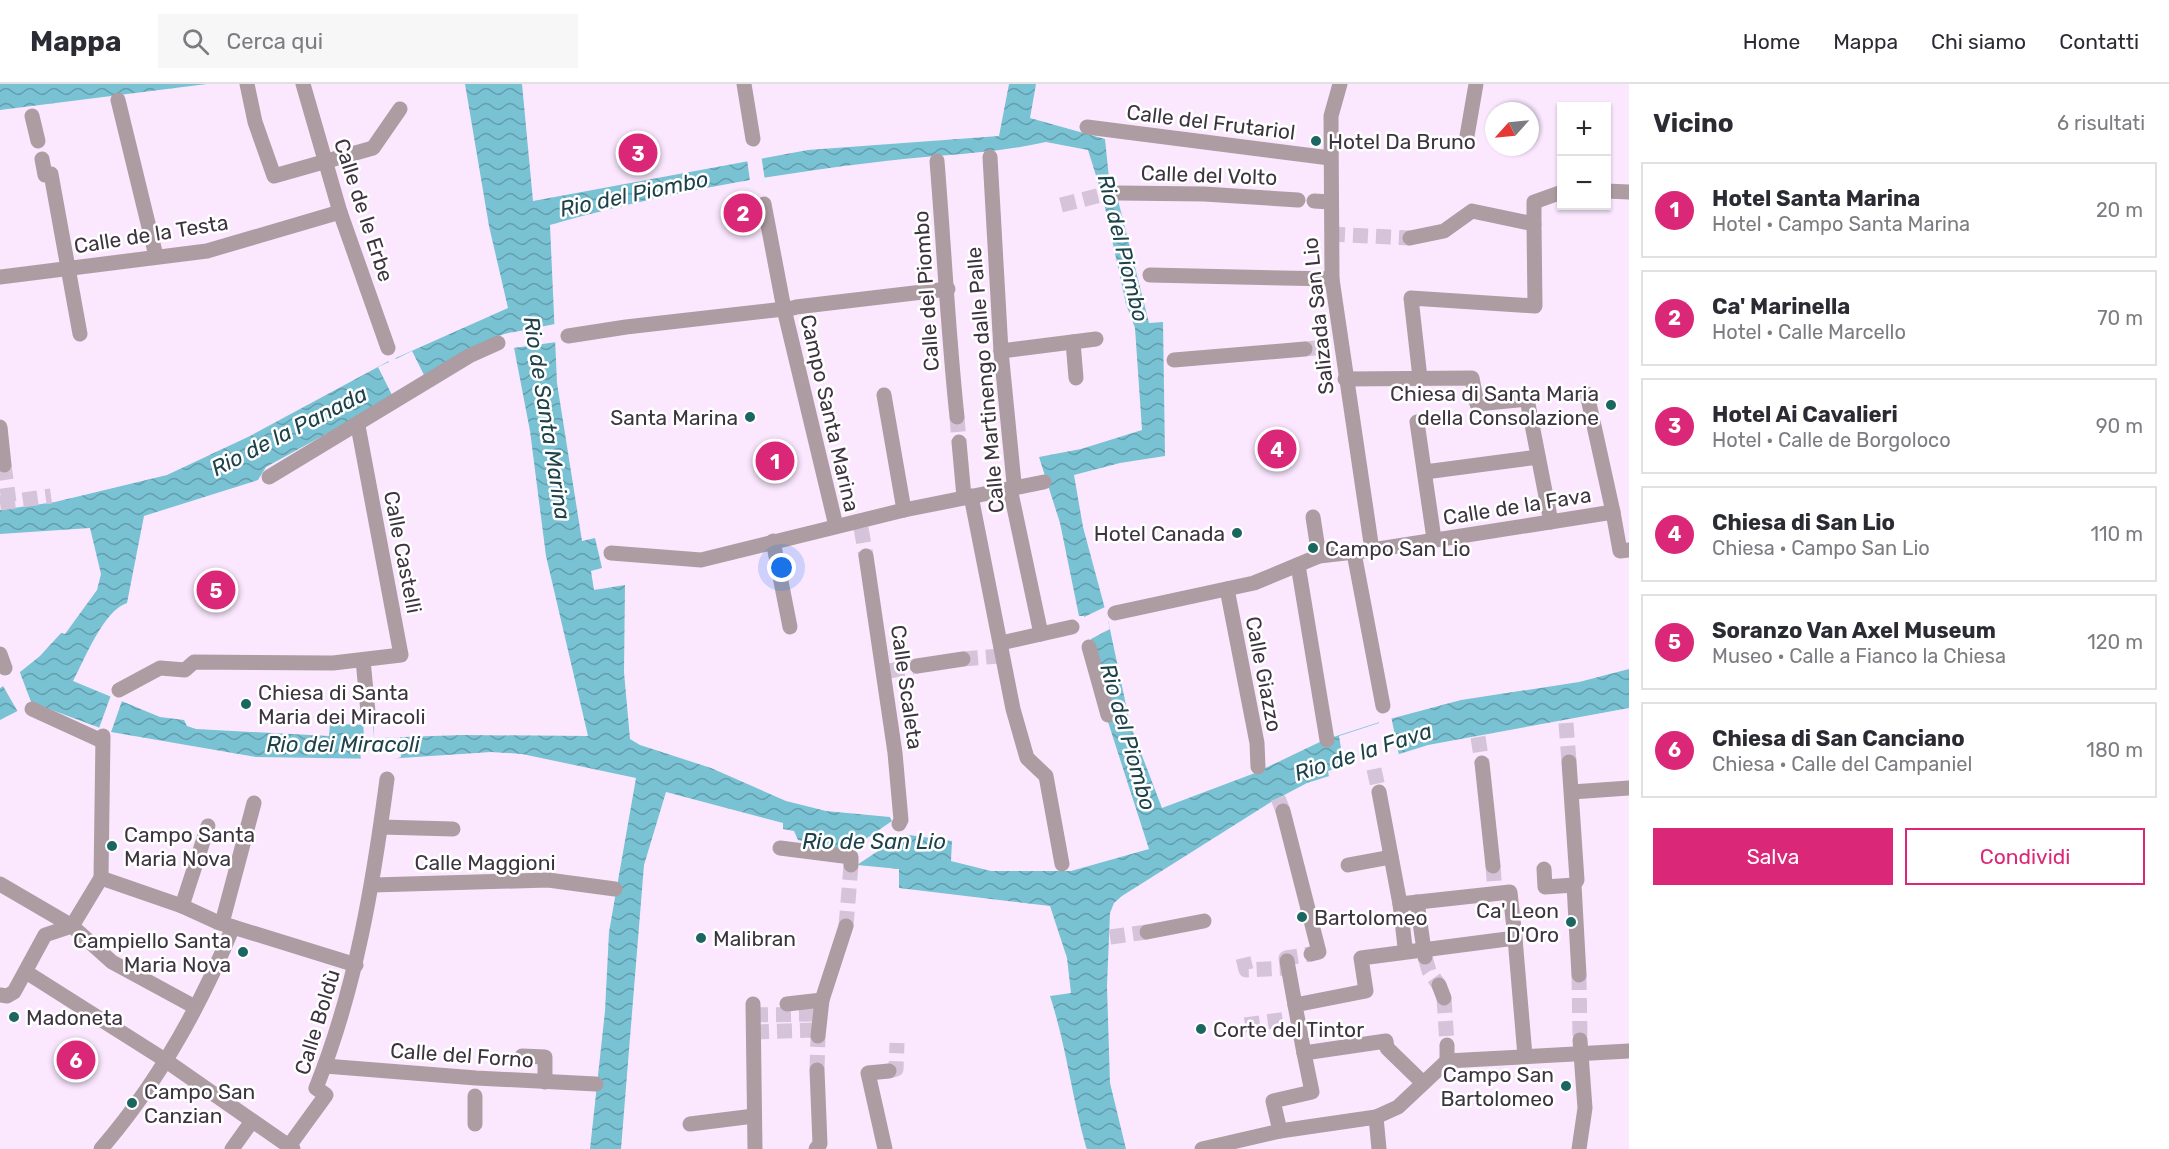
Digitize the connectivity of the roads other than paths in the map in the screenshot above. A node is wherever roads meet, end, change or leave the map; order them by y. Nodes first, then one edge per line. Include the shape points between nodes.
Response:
1 (247, 84) edge
2 (303, 84) edge
3 (744, 84) edge
4 (1340, 84) edge
5 (1476, 84) edge
6 (118, 100) dead end
7 (400, 109) dead end
8 (32, 116) dead end
9 (1087, 127) dead end
10 (1467, 136) dead end
11 (753, 139) dead end
12 (38, 141) dead end
13 (990, 157) dead end
14 (1329, 158) junction
15 (42, 159) dead end
16 (937, 161) dead end
17 (324, 163) junction
18 (1611, 191) edge
19 (1629, 192) edge
20 (1118, 193) tunnel mouth
21 (1557, 194) edge
22 (1298, 200) dead end
23 (764, 204) dead end
24 (340, 212) junction
25 (1534, 224) junction
26 (1410, 237) tunnel mouth
27 (156, 256) junction
28 (70, 268) junction
29 (1150, 275) dead end
30 (0, 277) edge
31 (1332, 279) junction
32 (948, 289) junction
33 (788, 305) junction
34 (80, 334) dead end
35 (568, 336) dead end
36 (1096, 339) dead end
37 (1073, 342) junction
38 (498, 343) dead end
39 (388, 348) dead end
40 (1305, 349) tunnel mouth
41 (1001, 351) junction
42 (1174, 360) dead end
43 (1076, 378) dead end
44 (1420, 378) junction
45 (1345, 379) junction
46 (1587, 394) dead end
47 (884, 395) dead end
48 (957, 417) tunnel mouth
49 (1417, 422) dead end
50 (358, 426) junction
51 (0, 427) edge
52 (959, 442) tunnel mouth
53 (1538, 457) junction
54 (4, 465) dead end
55 (1425, 471) junction
56 (269, 477) dead end
57 (1044, 482) dead end
58 (1012, 488) junction
59 (968, 496) junction
60 (904, 510) junction
61 (1613, 512) junction
62 (1313, 518) dead end
63 (1551, 522) junction
64 (851, 524) junction
65 (1434, 539) junction
66 (776, 540) junction
67 (1375, 550) junction
68 (1629, 550) edge
69 (1354, 552) junction
70 (611, 553) dead end
71 (866, 556) tunnel mouth
72 (1319, 556) junction
73 (1299, 573) junction
74 (1227, 589) junction
75 (1115, 613) dead end
76 (790, 627) dead end
77 (1072, 627) dead end
78 (1041, 634) junction
79 (1089, 647) dead end
80 (1001, 651) junction
81 (963, 659) tunnel mouth
82 (367, 660) junction
83 (917, 666) tunnel mouth
84 (119, 690) dead end
85 (1383, 706) dead end
86 (32, 709) dead end
87 (368, 712) dead end
88 (1108, 715) dead end
89 (1327, 740) dead end
90 (1569, 762) tunnel mouth
91 (1482, 763) tunnel mouth
92 (1258, 767) dead end
93 (387, 779) dead end
94 (1629, 788) edge
95 (1379, 792) tunnel mouth
96 (1572, 792) junction
97 (254, 803) dead end
98 (1283, 811) tunnel mouth
99 (899, 824) dead end
100 (208, 826) dead end
101 (381, 827) junction
102 (453, 829) dead end
103 (780, 848) dead end
104 (1391, 856) junction
105 (1062, 864) dead end
106 (851, 865) dead end
107 (1348, 865) dead end
108 (1493, 866) tunnel mouth
109 (1544, 869) dead end
110 (101, 878) junction
111 (0, 884) edge
112 (373, 885) junction
113 (1574, 885) junction
114 (615, 890) dead end
115 (1417, 902) junction
116 (182, 906) junction
117 (1400, 906) junction
118 (1204, 921) dead end
119 (227, 925) junction
120 (72, 926) junction
121 (846, 926) tunnel mouth
122 (1147, 932) tunnel mouth
123 (1515, 938) junction
124 (1405, 947) dead end
125 (1311, 954) dead end
126 (1423, 955) junction
127 (356, 965) junction
128 (1287, 966) dead end
129 (26, 972) junction
130 (1579, 975) tunnel mouth
131 (7, 994) edge
132 (822, 1000) junction
133 (753, 1004) dead end
134 (787, 1004) dead end
135 (195, 1007) junction
136 (1295, 1014) junction
137 (818, 1035) tunnel mouth
138 (1581, 1047) junction
139 (1629, 1051) edge
140 (1304, 1053) junction
141 (522, 1056) dead end
142 (1525, 1056) junction
143 (163, 1063) junction
144 (325, 1066) junction
145 (817, 1070) tunnel mouth
146 (889, 1071) tunnel mouth
147 (544, 1082) junction
148 (1423, 1083) junction
149 (596, 1084) dead end
150 (475, 1086) junction
151 (754, 1116) junction
152 (1376, 1117) junction
153 (252, 1121) junction
154 (475, 1124) dead end
155 (690, 1124) dead end
156 (1280, 1131) junction
157 (818, 1146) edge
158 (291, 1147) edge
159 (101, 1149) edge
160 (232, 1149) edge
161 (755, 1149) edge
162 (885, 1149) edge
163 (1202, 1149) edge
164 (1379, 1149) edge
165 (1579, 1149) edge

1 - 17 street via 255,122 274,176
2 - 17 street, Calle de le Erbe
3 - 11 street
4 - 14 street, Salizada San Lio via 1331,116
5 - 10 street
6 - 27 street
7 - 17 street via 373,148
8 - 12 street
9 - 14 street, Calle del Frutariol
13 - 41 street, Calle Martinengo dalle Palle
14 - 31 street, Salizada San Lio via 1322,202
15 - 28 street via 45,175 51,174
16 - 32 street, Calle del Piombo
17 - 24 street, Calle de le Erbe
18 - 19 street
20 - 22 street, Calle del Volto
21 - 25 street via 1533,202
23 - 33 street
24 - 27 street, Calle de la Testa via 207,251
24 - 39 street, Calle de le Erbe
25 - 26 street via 1472,211 1444,231
25 - 44 street via 1535,306 1411,298
27 - 28 street, Calle de la Testa
28 - 30 street, Calle de la Testa
28 - 34 street
29 - 31 street
31 - 45 street, Salizada San Lio via 1334,346
32 - 33 street
32 - 48 street, Calle del Piombo via 946,311
33 - 35 street, Campo Santa Marina
33 - 64 street, Campo Santa Marina
36 - 37 street
37 - 41 street
37 - 43 street
38 - 50 street via 469,356
40 - 42 street
41 - 58 street, Calle Martinengo dalle Palle
44 - 45 street
44 - 53 street via 1472,378 1477,404 1527,399
45 - 67 street, Salizada San Lio via 1364,508
46 - 61 street
47 - 60 street
49 - 55 street
50 - 56 street
50 - 82 street, Calle Castelli via 400,655
51 - 54 street
52 - 59 street
53 - 55 street
53 - 63 street
55 - 65 street
57 - 58 street
58 - 59 street
58 - 78 street, Calle Martinengo dalle Palle
59 - 60 street
59 - 80 street
60 - 64 street
61 - 63 street, Calle de la Fava
61 - 68 street, Calle de la Fava via 1620,551
62 - 72 street
63 - 65 street, Calle de la Fava
64 - 66 street, Campo Santa Marina
65 - 67 street, Calle de la Fava
66 - 70 street, Campo Santa Marina via 701,560
66 - 76 street
67 - 69 street
69 - 72 street
69 - 85 street
71 - 99 street, Calle Scaleta via 886,672
72 - 73 street
73 - 74 street
73 - 89 street
74 - 75 street
74 - 92 street, Calle Giazzo via 1257,743
77 - 78 street
78 - 80 street
79 - 88 street
80 - 105 street via 1026,758 1046,776
81 - 83 street
82 - 84 street via 194,662 185,670 160,668
82 - 87 street
86 - 110 street via 103,738
90 - 96 street
91 - 108 street
93 - 101 street, Calle Boldù
94 - 96 street
95 - 104 street
96 - 113 street via 1577,880
97 - 119 street
98 - 125 street via 1319,952
100 - 116 street
101 - 102 street
101 - 112 street, Calle Boldù
103 - 106 street via 851,857
104 - 107 street
104 - 117 street
109 - 113 street via 1545,887
110 - 116 street
110 - 120 street
111 - 120 street
112 - 114 street, Calle Maggioni via 548,880
112 - 127 street, Calle Boldù
113 - 130 street
115 - 117 street
115 - 123 street via 1510,892
115 - 126 street
116 - 119 street
117 - 124 street
118 - 122 street
119 - 127 street
119 - 135 street via 219,962
120 - 129 street via 45,934
120 - 135 street via 112,962
121 - 132 street
123 - 126 street
123 - 142 street
126 - 136 street via 1361,958 1366,991
127 - 144 street, Calle Boldù
128 - 136 street
129 - 131 street
129 - 143 street
132 - 134 street
132 - 137 street
133 - 151 street
135 - 143 street
136 - 140 street
138 - 139 street
138 - 142 street
138 - 165 street via 1585,1108
140 - 148 street via 1386,1041 1387,1048
140 - 156 street via 1312,1092 1273,1101
141 - 147 street via 545,1058
142 - 148 street via 1447,1053
143 - 153 street
143 - 159 street
144 - 150 street, Calle del Forno
144 - 158 street, Calle Boldù via 316,1088 326,1095
145 - 157 street
146 - 162 street via 868,1073
147 - 149 street, Calle del Forno
147 - 150 street, Calle del Forno
148 - 152 street via 1398,1107
150 - 154 street
151 - 155 street
151 - 161 street
152 - 156 street
152 - 164 street
153 - 158 street
153 - 160 street
156 - 163 street

